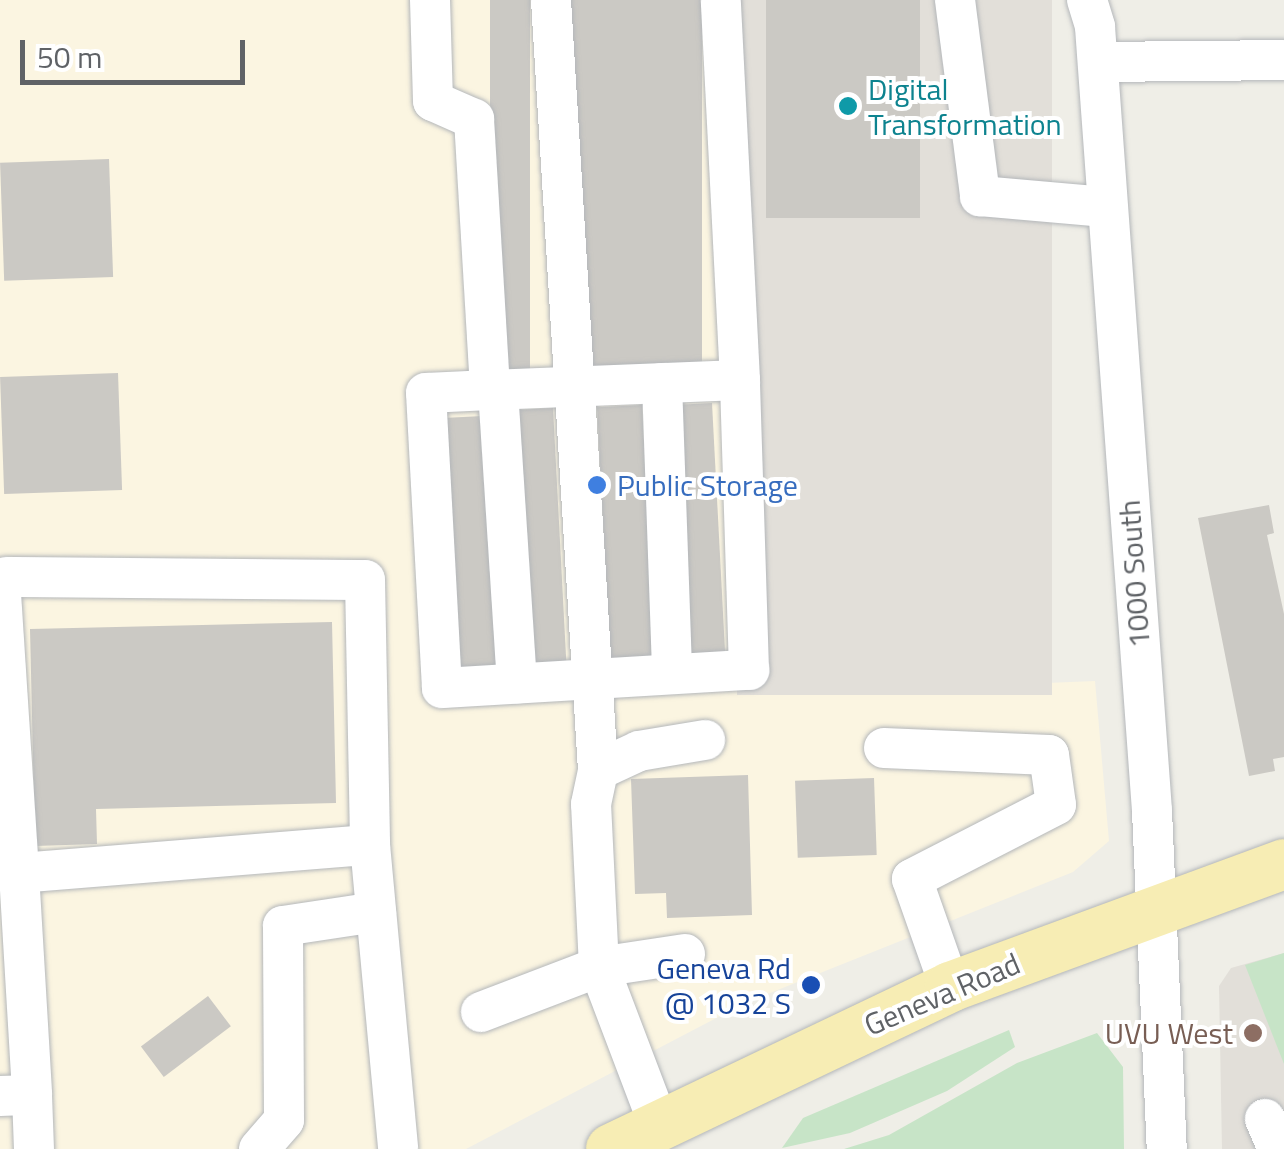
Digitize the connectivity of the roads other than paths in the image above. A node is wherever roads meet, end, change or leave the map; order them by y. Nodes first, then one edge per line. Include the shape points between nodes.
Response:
1 (430, 0) edge
2 (552, 0) edge
3 (721, 0) edge
4 (955, 0) edge
5 (1087, 0) edge
6 (1284, 60) edge
7 (1098, 62) junction
8 (1106, 207) junction
9 (740, 380) junction
10 (662, 383) junction
11 (575, 387) junction
12 (494, 390) junction
13 (3, 578) edge
14 (672, 674) junction
15 (592, 679) junction
16 (517, 684) junction
17 (705, 740) dead end
18 (884, 748) dead end
19 (598, 770) junction
20 (370, 846) junction
21 (1284, 864) edge
22 (19, 873) junction
23 (1158, 908) junction
24 (376, 912) junction
25 (685, 954) dead end
26 (600, 967) junction
27 (950, 988) junction
28 (481, 1012) dead end
29 (16, 1096) edge
30 (659, 1125) junction
31 (34, 1149) edge
32 (259, 1149) edge
33 (398, 1149) edge
34 (610, 1149) edge
35 (1167, 1149) edge
36 (1263, 1149) edge
37 (1278, 1149) edge

1 - 12 street via 433,101 474,119
2 - 11 street
3 - 9 street
4 - 8 street via 980,196
5 - 7 street, 1000 South
6 - 7 street
7 - 8 street, 1000 South
8 - 23 street, 1000 South
9 - 10 street
9 - 14 street via 749,670
10 - 11 street
10 - 14 street
11 - 12 street
11 - 15 street
12 - 16 street
12 - 16 street via 426,392 442,688
13 - 20 street via 365,580
13 - 22 street
14 - 15 street
15 - 16 street
15 - 19 street
17 - 19 street via 639,750
18 - 27 street via 1049,755 1056,805 912,879
19 - 26 street via 591,804
20 - 22 street
20 - 24 street
21 - 23 main road, Geneva Road
22 - 29 street
23 - 27 main road, Geneva Road
23 - 35 street, 1000 South
24 - 32 street via 283,926 284,1120
24 - 33 street
25 - 26 street
26 - 28 street
26 - 30 street
27 - 30 main road, Geneva Road
29 - 31 street
30 - 34 main road, Geneva Road
36 - 37 street via 1265,1120

